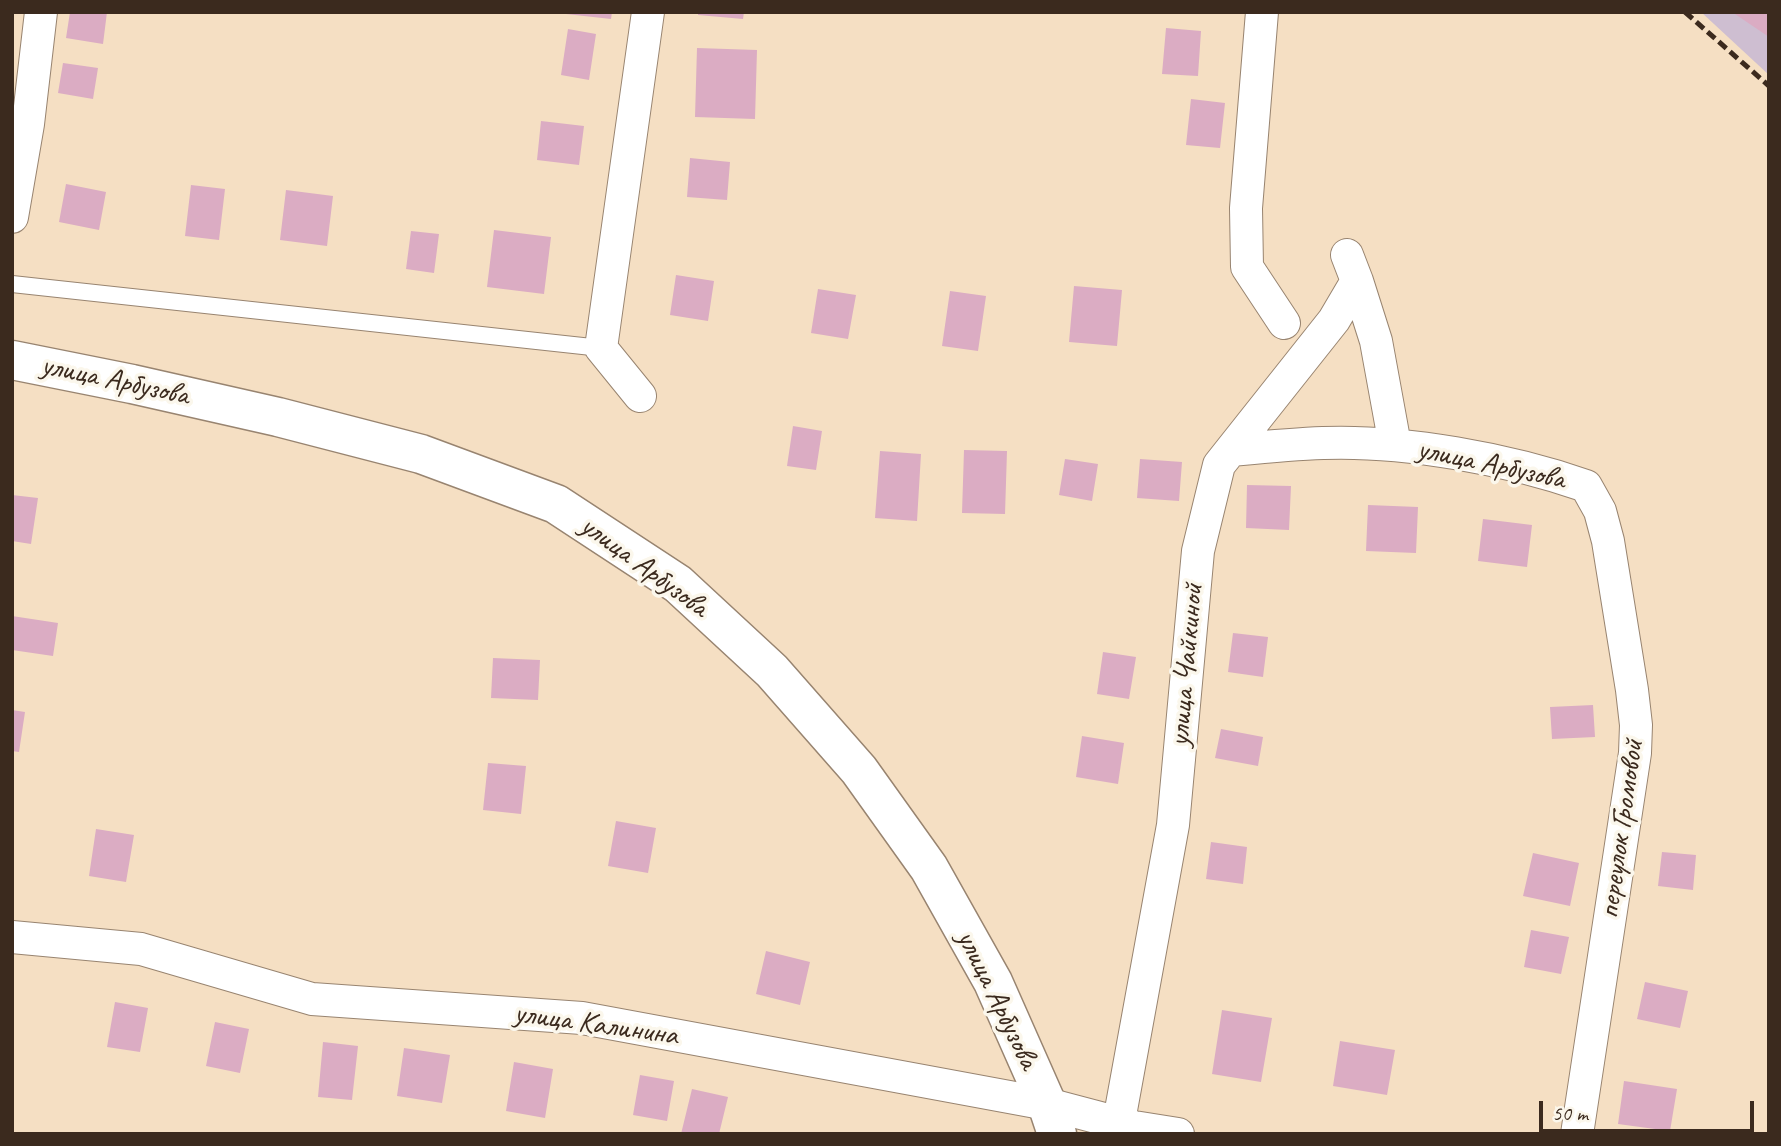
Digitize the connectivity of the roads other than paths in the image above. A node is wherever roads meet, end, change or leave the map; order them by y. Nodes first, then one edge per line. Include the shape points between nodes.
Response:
1 (41, 12) edge
2 (648, 12) edge
3 (1262, 12) edge
4 (12, 218) edge
5 (1352, 268) joint
6 (12, 284) edge
7 (1284, 323) dead end
8 (601, 348) junction
9 (12, 360) edge
10 (640, 396) dead end
11 (1395, 444) junction
12 (1232, 450) junction
13 (1586, 486) joint
14 (12, 937) edge
15 (1052, 1119) edge
16 (1119, 1121) junction
17 (1178, 1134) edge
18 (1577, 1134) edge

1 - 4 street
2 - 8 street
3 - 7 street via 1246,208 1247,267
5 - 11 street, улица Арбузова via 1376,341
5 - 12 street, улица Чайкиной via 1334,320
6 - 8 lane
8 - 10 street
9 - 15 street, улица Арбузова via 278,416 421,454 556,504 678,584 772,671 859,771 929,868 993,982
11 - 12 street, улица Арбузова via 1325,443
11 - 13 street, улица Арбузова via 1543,471
12 - 16 street, улица Чайкиной via 1219,466 1198,551 1173,825
13 - 18 street, переулок Громовой via 1600,511 1608,541 1636,725
14 - 15 street, улица Калинина via 141,948 312,999 582,1018
15 - 16 street, улица Калинина
16 - 17 street, улица Калинина

